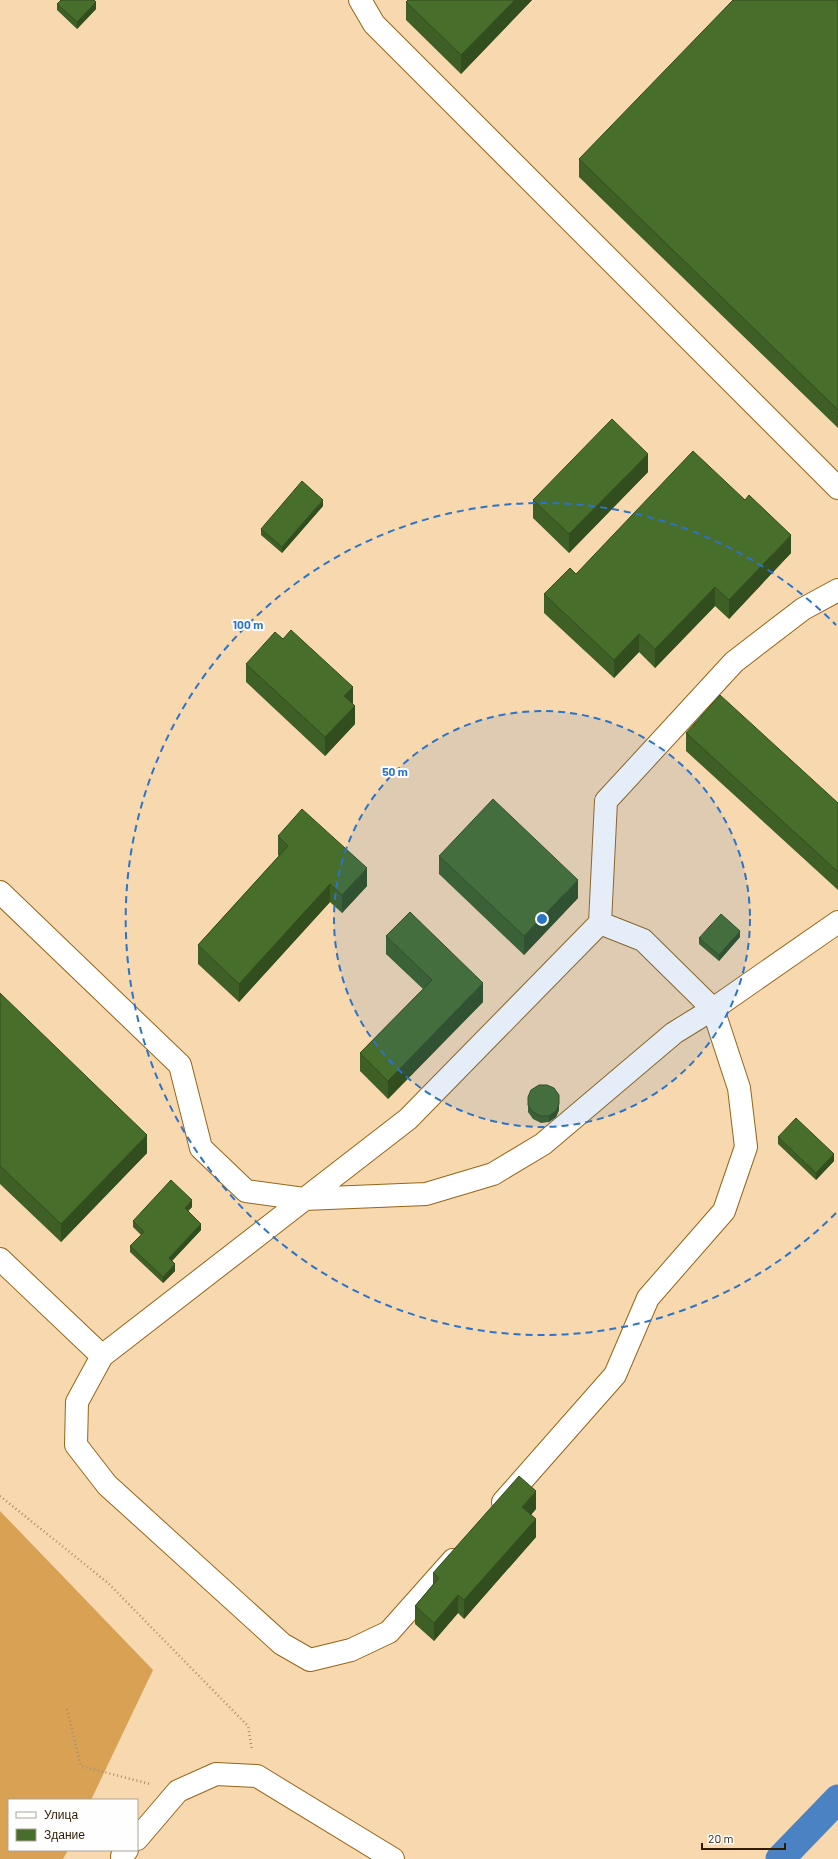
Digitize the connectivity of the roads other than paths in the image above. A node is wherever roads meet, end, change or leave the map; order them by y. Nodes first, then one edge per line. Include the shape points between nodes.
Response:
1 (360, 0) edge
2 (838, 488) edge
3 (838, 590) edge
4 (0, 892) edge
5 (838, 922) edge
6 (600, 923) junction
7 (713, 1009) junction
8 (304, 1199) junction
9 (0, 1258) edge
10 (102, 1356) junction
11 (489, 1518) edge
12 (468, 1542) edge
13 (138, 1838) edge
14 (393, 1859) edge

1 - 2 lane via 374,24
3 - 6 lane via 803,610 734,662 606,801
4 - 8 lane via 180,1065 201,1148 246,1191
5 - 7 lane
6 - 7 lane via 643,940
6 - 8 lane via 408,1119
7 - 8 lane via 674,1034 543,1144 493,1174 426,1194
7 - 11 lane via 739,1088 746,1147 724,1211 648,1298 615,1375
8 - 10 lane
9 - 10 lane
10 - 12 lane via 77,1402 76,1445 107,1485 282,1644 310,1660 351,1650 389,1632
13 - 14 lane via 178,1791 216,1774 257,1776

